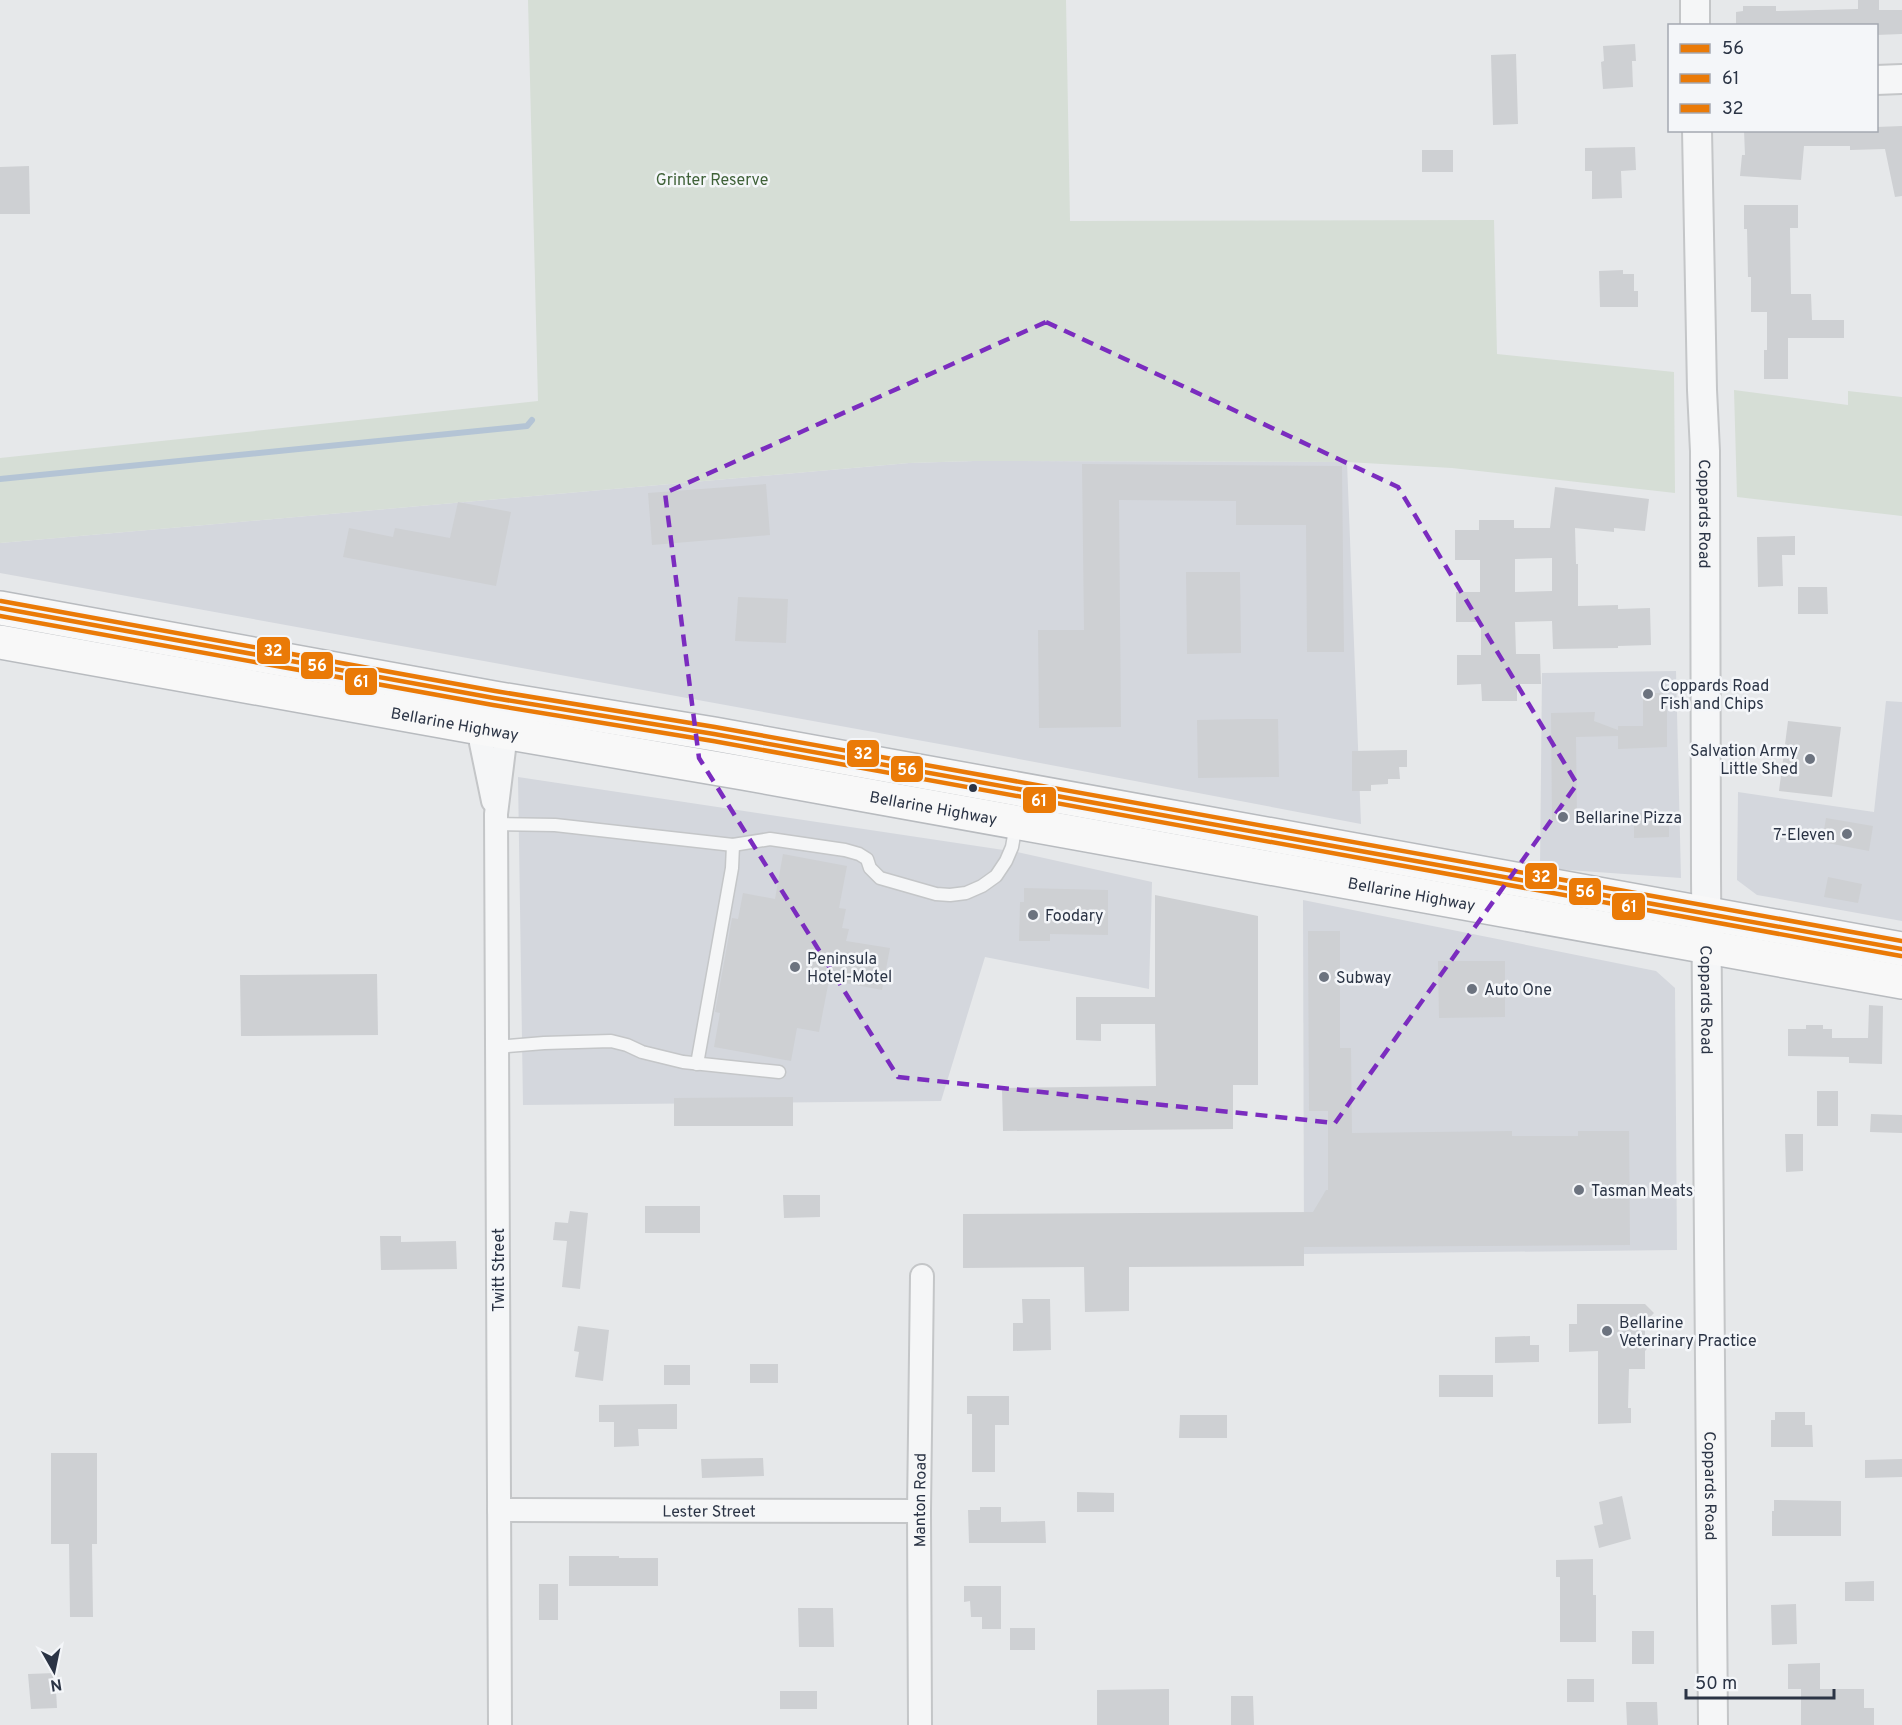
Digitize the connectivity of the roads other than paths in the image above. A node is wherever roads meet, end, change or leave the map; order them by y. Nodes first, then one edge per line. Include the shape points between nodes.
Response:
1 (1695, 0) edge
2 (1695, 24) edge
3 (1697, 132) edge
4 (0, 608) edge
5 (0, 642) edge
6 (494, 698) junction
7 (493, 731) junction
8 (496, 819) junction
9 (1016, 822) junction
10 (733, 845) junction
11 (1707, 914) junction
12 (1707, 947) junction
13 (1902, 949) edge
14 (1902, 982) edge
15 (497, 1047) junction
16 (697, 1064) junction
17 (779, 1072) dead end
18 (922, 1276) dead end
19 (499, 1510) junction
20 (919, 1511) junction
21 (500, 1725) edge
22 (920, 1725) edge
23 (1713, 1725) edge

1 - 2 street
3 - 11 street, Coppards Road via 1705,451
4 - 6 highway, Bellarine Highway
5 - 7 highway, Bellarine Highway
6 - 7 street, Twitt Street
6 - 11 highway, Bellarine Highway via 714,734
7 - 8 street, Twitt Street
7 - 9 highway, Bellarine Highway
8 - 10 lane
8 - 15 street, Twitt Street
9 - 10 lane via 1012,847 996,876 966,893 950,895 880,878 867,859 845,850 770,839
9 - 12 highway, Bellarine Highway
10 - 16 lane
11 - 12 street, Coppards Road
11 - 13 highway, Bellarine Highway
12 - 14 highway, Bellarine Highway
12 - 23 street, Coppards Road
15 - 16 lane via 611,1041
15 - 19 street, Twitt Street
16 - 17 lane
18 - 20 street, Manton Road
19 - 20 street, Lester Street
19 - 21 street, Twitt Street
20 - 22 street, Manton Road

